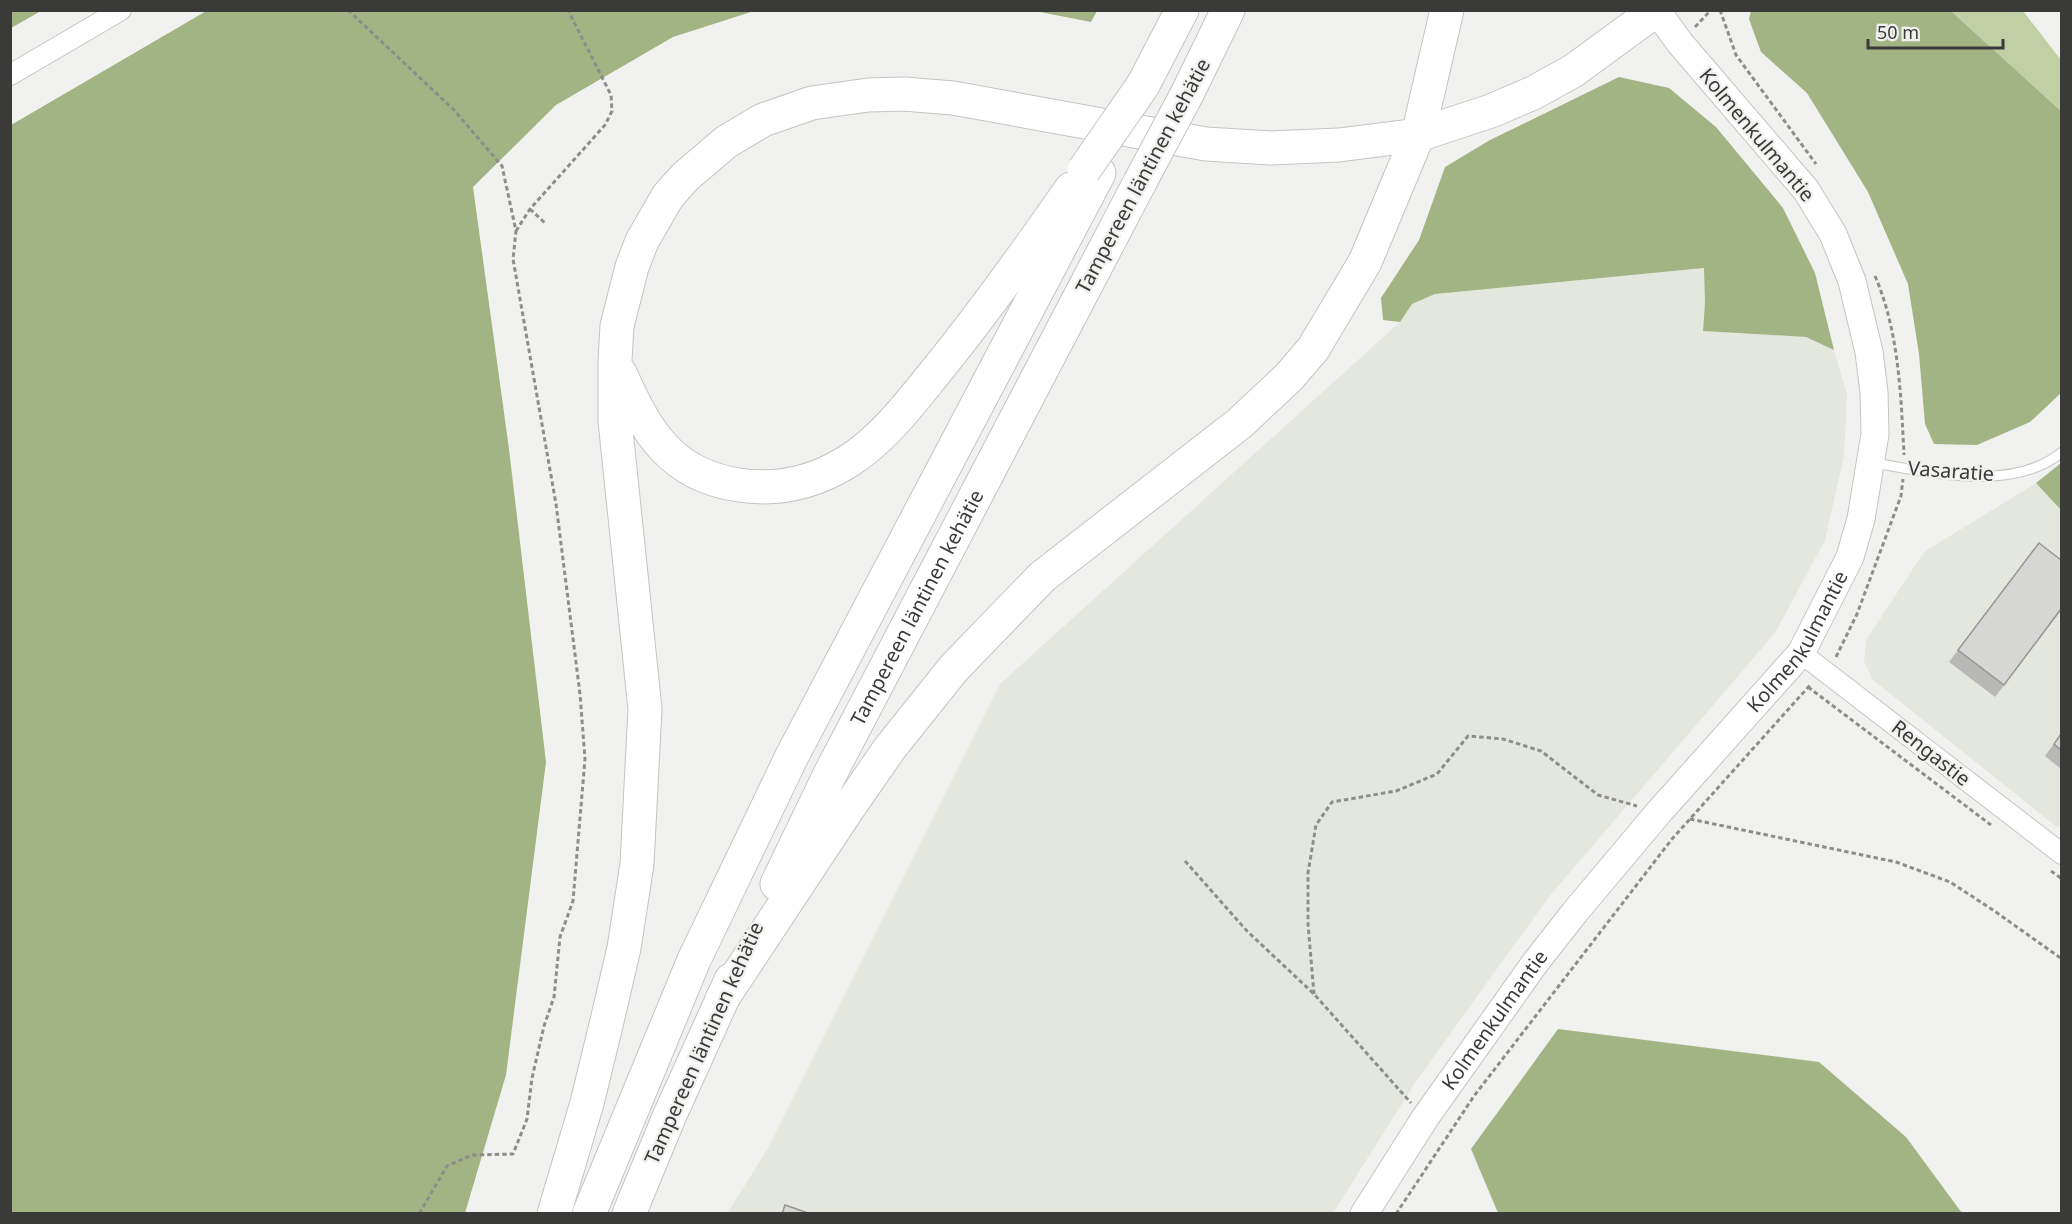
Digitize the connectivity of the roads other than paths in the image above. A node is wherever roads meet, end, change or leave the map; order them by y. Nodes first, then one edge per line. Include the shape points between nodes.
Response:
1 (121, 10) edge
2 (1182, 10) edge
3 (1228, 10) edge
4 (1447, 10) edge
5 (1655, 11) edge
6 (10, 75) edge
7 (1418, 135) junction
8 (1091, 172) junction
9 (615, 360) junction
10 (2061, 452) edge
11 (1871, 462) junction
12 (1801, 652) junction
13 (2061, 854) edge
14 (722, 999) junction
15 (554, 1214) edge
16 (589, 1214) edge
17 (628, 1214) edge
18 (1364, 1214) edge

1 - 6 street
2 - 8 highway, Tampereen läntinen kehätie, bridge
3 - 14 highway, Tampereen läntinen kehätie, bridge via 831,772
4 - 7 highway
5 - 7 highway via 1573,71 1533,93
5 - 11 street, Kolmenkulmantie via 1806,190 1833,234 1852,281 1869,352 1875,434
7 - 9 highway via 1339,145 1271,148 1206,144 953,98 877,94 812,102 741,132 707,156 668,196 632,267 617,326
7 - 14 highway via 1365,262 1313,349 1240,423 1042,577 954,668 890,748
8 - 9 highway via 906,408 875,441 847,462 797,485 773,488 723,483 672,457 638,413
8 - 16 highway, Tampereen läntinen kehätie via 787,767 694,960
9 - 15 highway via 615,422 645,709 637,864 607,1022
10 - 11 lane, Vasaratie via 2015,474 1980,476 1932,473
11 - 12 street, Kolmenkulmantie via 1850,557
12 - 13 street, Rengastie
12 - 18 street, Kolmenkulmantie via 1659,812 1535,963 1425,1118
14 - 17 highway, Tampereen läntinen kehätie

